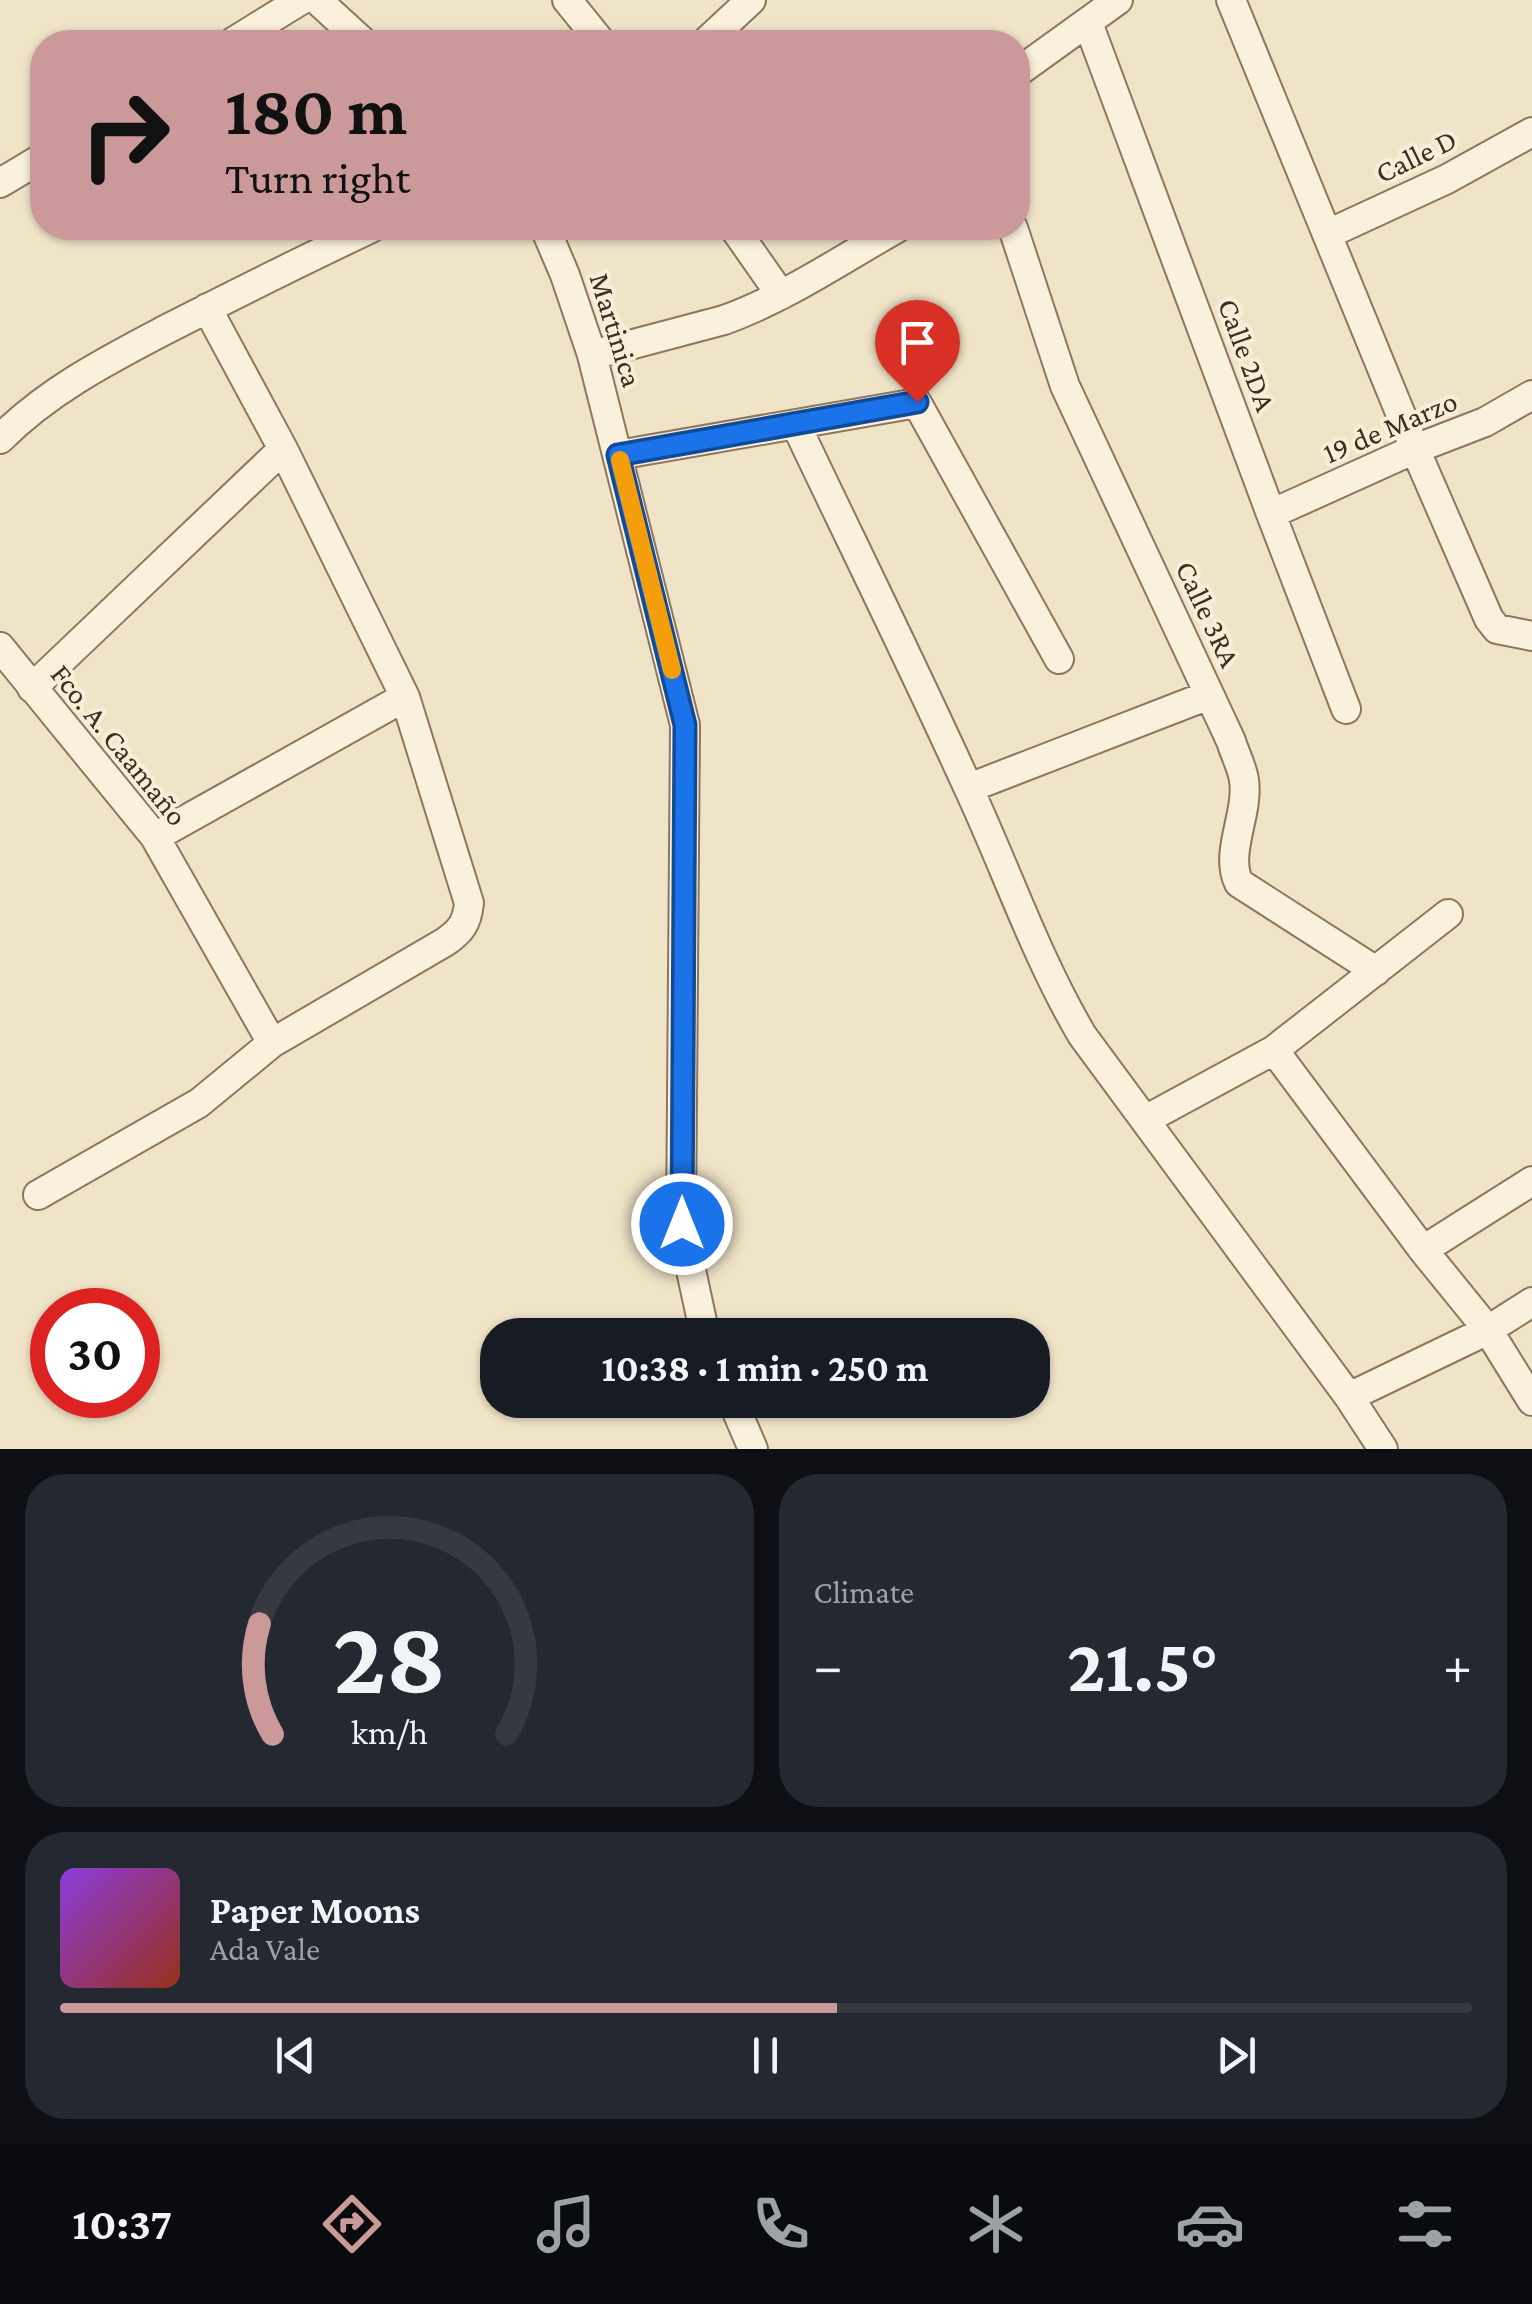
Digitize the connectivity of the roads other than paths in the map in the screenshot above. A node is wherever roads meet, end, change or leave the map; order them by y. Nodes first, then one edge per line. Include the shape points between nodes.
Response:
1 (301, 0) edge
2 (317, 0) edge
3 (567, 0) edge
4 (751, 0) edge
5 (1118, 0) edge
6 (1231, 0) edge
7 (1088, 24) junction
8 (252, 30) edge
9 (350, 30) edge
10 (591, 30) edge
11 (719, 30) edge
12 (1030, 64) edge
13 (1532, 132) edge
14 (30, 165) edge
15 (0, 183) edge
16 (1328, 234) junction
17 (347, 240) edge
18 (551, 240) edge
19 (742, 240) edge
20 (876, 240) edge
21 (1017, 240) edge
22 (781, 295) junction
23 (208, 308) junction
24 (592, 354) junction
25 (1532, 395) edge
26 (796, 425) junction
27 (0, 439) edge
28 (1415, 448) junction
29 (283, 449) junction
30 (618, 455) junction
31 (1271, 514) junction
32 (1532, 636) edge
33 (0, 647) edge
34 (1060, 660) dead end
35 (32, 688) junction
36 (1210, 695) junction
37 (406, 697) junction
38 (1346, 708) dead end
39 (969, 788) junction
40 (155, 837) junction
41 (1448, 914) dead end
42 (1376, 970) junction
43 (272, 1043) junction
44 (1274, 1050) junction
45 (1145, 1120) junction
46 (1532, 1181) edge
47 (38, 1195) dead end
48 (1423, 1250) junction
49 (1532, 1302) edge
50 (701, 1318) edge
51 (1488, 1330) junction
52 (1349, 1397) junction
53 (1532, 1401) edge
54 (740, 1418) edge
55 (753, 1449) edge
56 (1383, 1449) edge

1 - 8 street
2 - 9 street
3 - 10 street
4 - 11 street
5 - 7 street
6 - 16 street
7 - 12 street
7 - 31 street, Calle 2DA
13 - 16 street, Calle D
14 - 15 street
16 - 28 street
17 - 23 street
18 - 24 street, Martinica
19 - 22 street
20 - 22 street
21 - 36 street, Calle 3RA via 1065,386
22 - 24 street via 724,320
23 - 27 street via 80,375
23 - 29 street
24 - 30 street, Martinica
25 - 28 street, 19 de Marzo via 1485,422
26 - 30 street
26 - 34 street via 917,402
26 - 39 street
28 - 31 street, 19 de Marzo
28 - 32 street via 1492,625
29 - 35 street
29 - 37 street
30 - 50 street, Martinica via 685,725 682,1224
31 - 38 street, Calle 2DA
33 - 35 street, Fco. A. Caamaño
35 - 40 street, Fco. A. Caamaño
36 - 39 street
36 - 42 street, Calle 3RA via 1244,780 1233,871 1239,883
37 - 40 street
37 - 43 street via 469,903 467,918 445,942
39 - 45 street via 1065,1006
40 - 43 street, Fco. A. Caamaño
41 - 42 street
42 - 44 street
43 - 47 street via 199,1103
44 - 45 street
44 - 48 street
45 - 52 street
46 - 48 street
48 - 51 street
49 - 51 street
51 - 52 street
51 - 53 street
52 - 56 street
54 - 55 street

